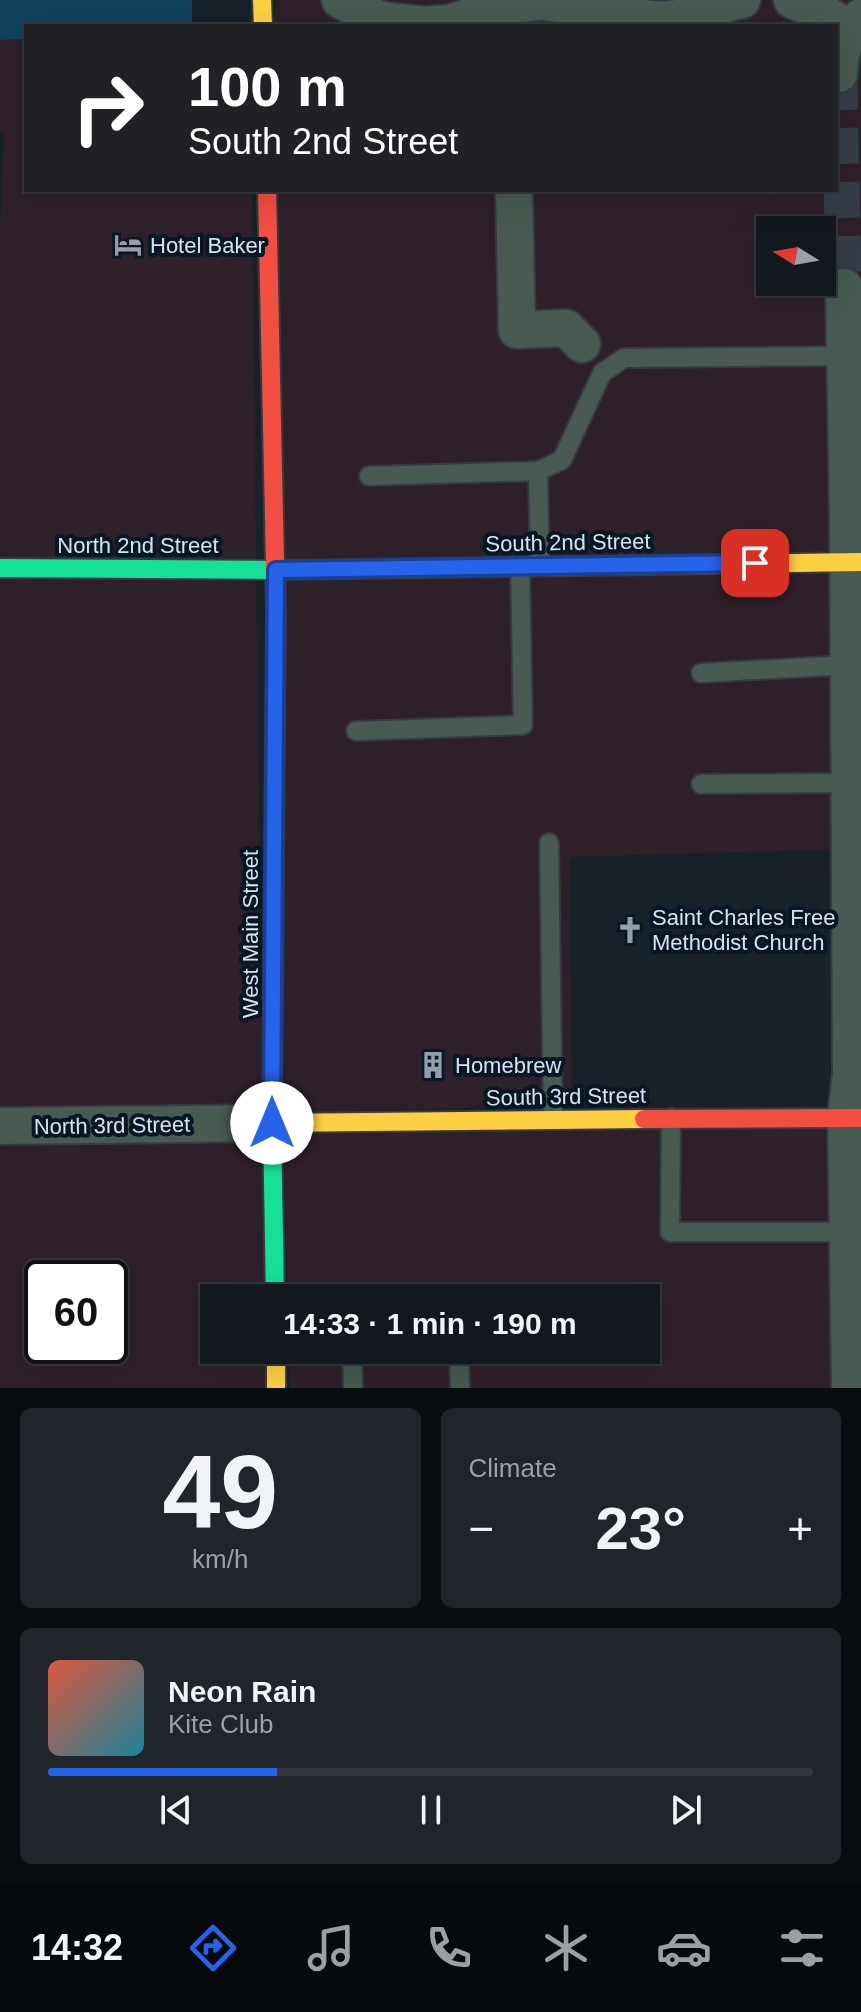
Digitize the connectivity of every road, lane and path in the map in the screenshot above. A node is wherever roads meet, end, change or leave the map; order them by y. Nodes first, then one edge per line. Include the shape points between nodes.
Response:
1 (262, 0) edge
2 (340, 0) edge
3 (742, 0) edge
4 (792, 0) edge
5 (562, 15) edge
6 (368, 23) edge
7 (263, 24) edge
8 (396, 24) edge
9 (438, 24) edge
10 (855, 24) edge
11 (839, 74) dead end
12 (267, 192) edge
13 (514, 192) edge
14 (844, 287) tunnel mouth
15 (582, 344) dead end
16 (845, 356) junction
17 (538, 471) junction
18 (369, 476) dead end
19 (854, 562) edge
20 (540, 566) junction
21 (520, 567) junction
22 (0, 568) edge
23 (276, 570) junction
24 (848, 665) junction
25 (701, 673) dead end
26 (356, 731) dead end
27 (849, 783) junction
28 (701, 784) dead end
29 (549, 843) dead end
30 (671, 1118) junction
31 (854, 1118) edge
32 (553, 1120) junction
33 (272, 1123) junction
34 (0, 1126) edge
35 (847, 1232) junction
36 (275, 1284) edge
37 (276, 1364) edge
38 (352, 1364) edge
39 (459, 1364) edge
40 (276, 1388) edge
41 (353, 1388) edge
42 (460, 1388) edge
43 (850, 1388) edge

1 - 7 main road
2 - 6 street
3 - 5 street via 705,14 663,20
4 - 10 street
5 - 9 street via 542,1
6 - 8 street
10 - 11 street via 840,51
12 - 23 main road, West Main Street
13 - 15 street via 517,330 566,328
14 - 16 street
16 - 17 lane via 624,358 602,373 562,460
16 - 19 street
17 - 18 lane
17 - 20 lane
19 - 20 main road, South 2nd Street
19 - 24 street
20 - 21 main road, South 2nd Street
21 - 23 main road, South 2nd Street
21 - 26 lane via 523,725
22 - 23 main road, North 2nd Street
23 - 33 main road, West Main Street
24 - 25 lane
24 - 27 street
27 - 28 lane
27 - 31 street
29 - 32 lane
30 - 31 main road, South 3rd Street
30 - 32 main road, South 3rd Street
30 - 35 lane via 670,1232
31 - 35 street
32 - 33 main road, South 3rd Street
33 - 34 street, North 3rd Street
33 - 36 main road, West Main Street
35 - 43 street
37 - 40 main road
38 - 41 lane
39 - 42 lane

